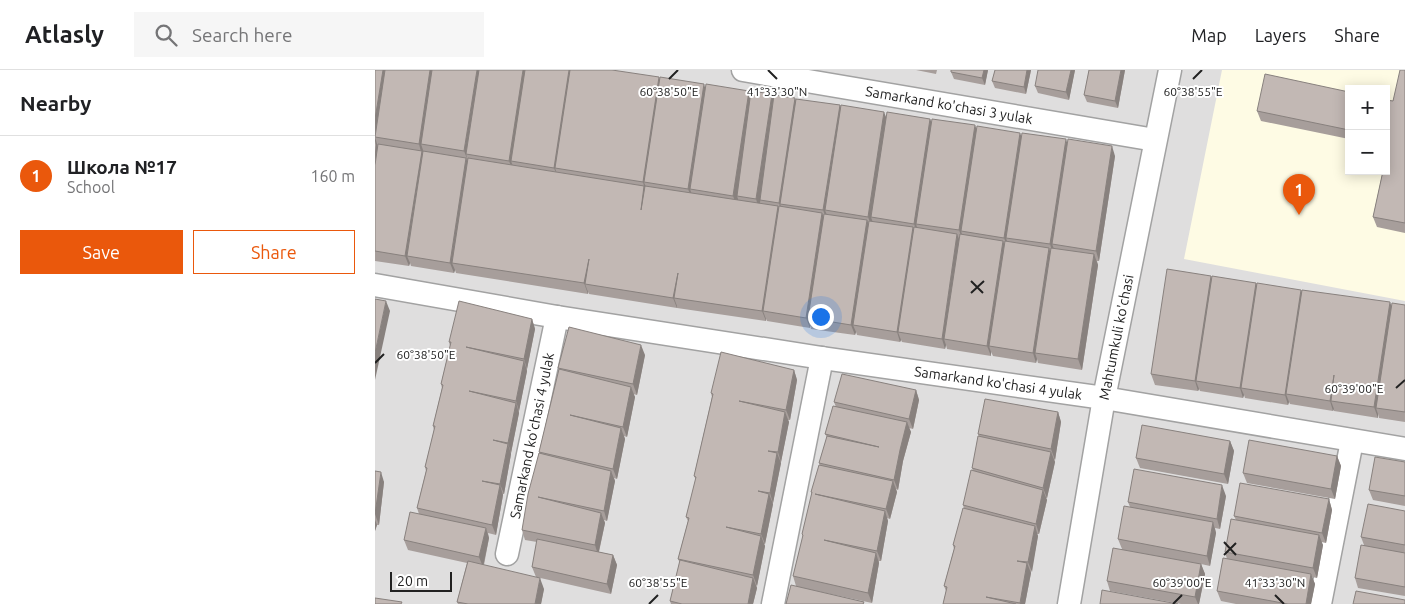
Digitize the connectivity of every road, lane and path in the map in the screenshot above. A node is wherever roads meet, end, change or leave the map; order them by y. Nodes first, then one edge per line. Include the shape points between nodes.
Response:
1 (743, 70) edge
2 (1170, 70) edge
3 (1155, 140) junction
4 (375, 285) edge
5 (557, 317) junction
6 (822, 358) junction
7 (1104, 398) junction
8 (1352, 441) junction
9 (1405, 450) edge
10 (507, 554) dead end
11 (773, 604) edge
12 (1069, 604) edge
13 (1320, 604) edge

1 - 3 street, Samarkand ko'chasi 3 yulak
2 - 3 street, Mahtumkuli ko'chasi
3 - 7 street, Mahtumkuli ko'chasi
4 - 5 street, Samarkand ko'chasi 4 yulak
5 - 6 street, Samarkand ko'chasi 4 yulak
5 - 10 street, Samarkand ko'chasi 4 yulak
6 - 7 street, Samarkand ko'chasi 4 yulak
6 - 11 street
7 - 8 street, Samarkand ko'chasi 4 yulak
7 - 12 street, Mahtumkuli ko'chasi
8 - 9 street, Samarkand ko'chasi 4 yulak
8 - 13 street

